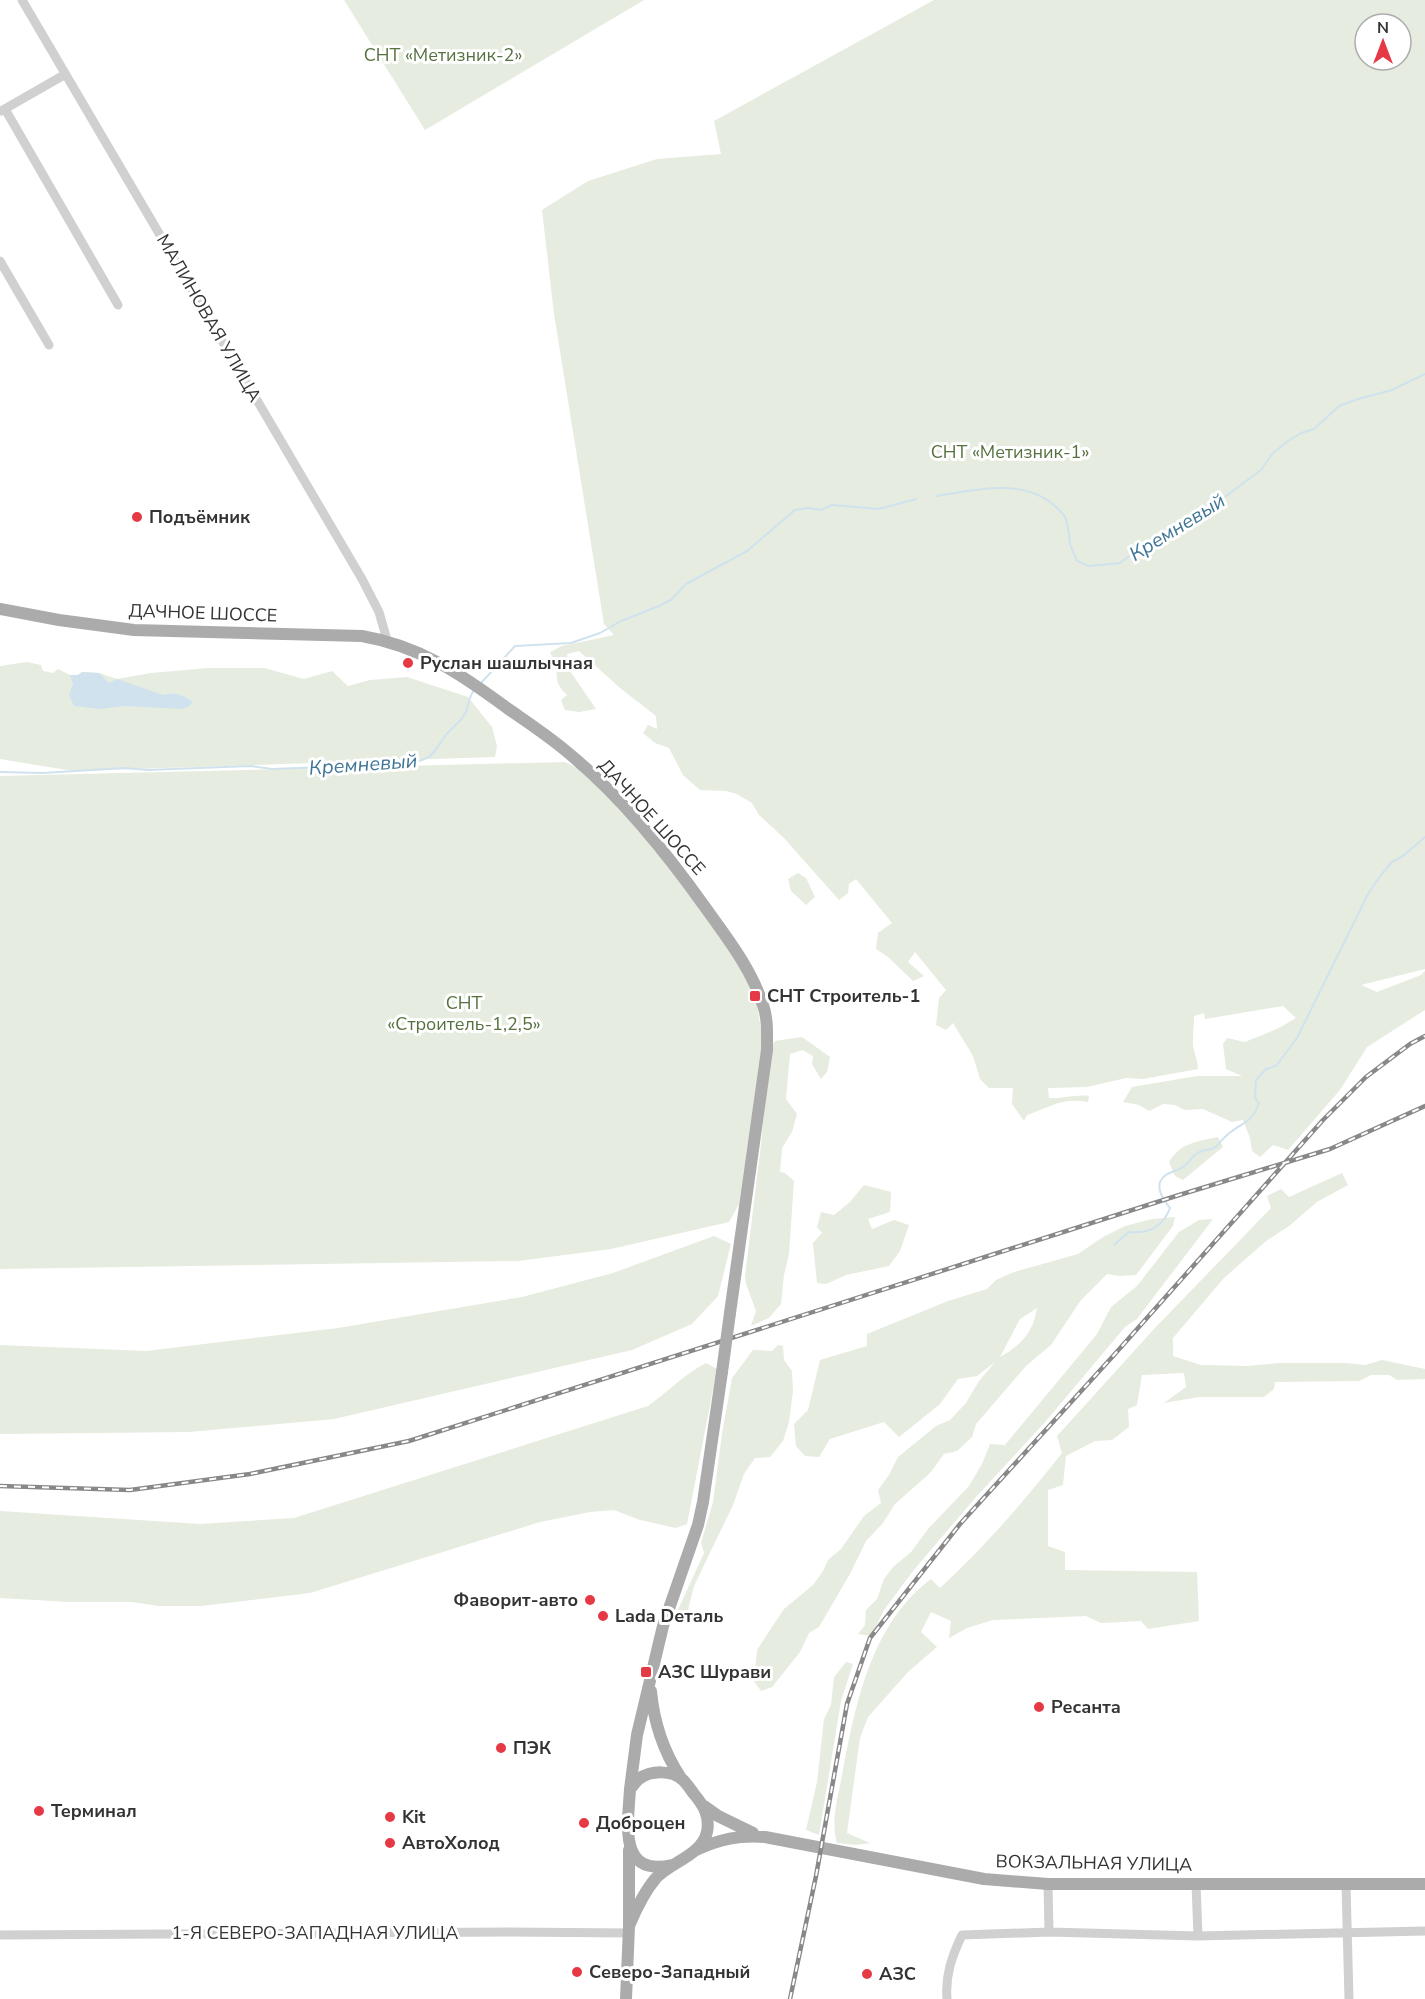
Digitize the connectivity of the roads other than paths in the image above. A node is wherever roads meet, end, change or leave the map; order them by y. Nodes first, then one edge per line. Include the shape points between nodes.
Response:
1 (22, 0) edge
2 (64, 75) junction
3 (2, 110) edge
4 (0, 261) edge
5 (118, 305) dead end
6 (49, 345) dead end
7 (0, 609) edge
8 (387, 640) junction
9 (650, 1681) junction
10 (682, 1779) junction
11 (630, 1789) junction
12 (704, 1806) junction
13 (765, 1837) junction
14 (629, 1845) junction
15 (696, 1850) junction
16 (672, 1865) junction
17 (1048, 1884) junction
18 (1196, 1884) junction
19 (1425, 1884) edge
20 (1346, 1885) junction
21 (629, 1930) junction
22 (1425, 1931) edge
23 (1049, 1932) junction
24 (1349, 1933) junction
25 (0, 1935) edge
26 (1198, 1936) junction
27 (626, 1999) edge
28 (947, 1999) edge
29 (1349, 1999) edge

1 - 2 street, МАЛИНОВАЯ УЛИЦА
2 - 3 street
2 - 8 street, МАЛИНОВАЯ УЛИЦА via 362,579 379,612
3 - 5 street
4 - 6 street
7 - 8 main road, ДАЧНОЕ ШОССЕ via 134,630 362,636
8 - 9 main road, ДАЧНОЕ ШОССЕ, bridge via 427,655 470,680 567,751 612,794 695,893 740,956 757,989 766,1022 766,1050 703,1502 663,1626
9 - 10 main road via 661,1741
9 - 11 main road, ДАЧНОЕ ШОССЕ
10 - 11 main road via 660,1772 648,1774
10 - 12 main road
11 - 14 main road
12 - 13 main road via 736,1827
12 - 15 main road via 707,1833
13 - 15 main road via 726,1838
13 - 17 main road, ВОКЗАЛЬНАЯ УЛИЦА via 984,1879
14 - 16 main road via 637,1861 644,1865
14 - 21 main road
15 - 16 main road
16 - 21 main road via 657,1877 643,1897
17 - 18 main road, ВОКЗАЛЬНАЯ УЛИЦА
17 - 23 street
18 - 20 main road, ВОКЗАЛЬНАЯ УЛИЦА
18 - 26 street
19 - 20 main road, ВОКЗАЛЬНАЯ УЛИЦА
20 - 24 street
21 - 25 street, 1-Я СЕВЕРО-ЗАПАДНАЯ УЛИЦА
21 - 27 main road
22 - 24 street
23 - 26 street
23 - 28 street via 962,1935 946,1983
24 - 26 street
24 - 29 street

